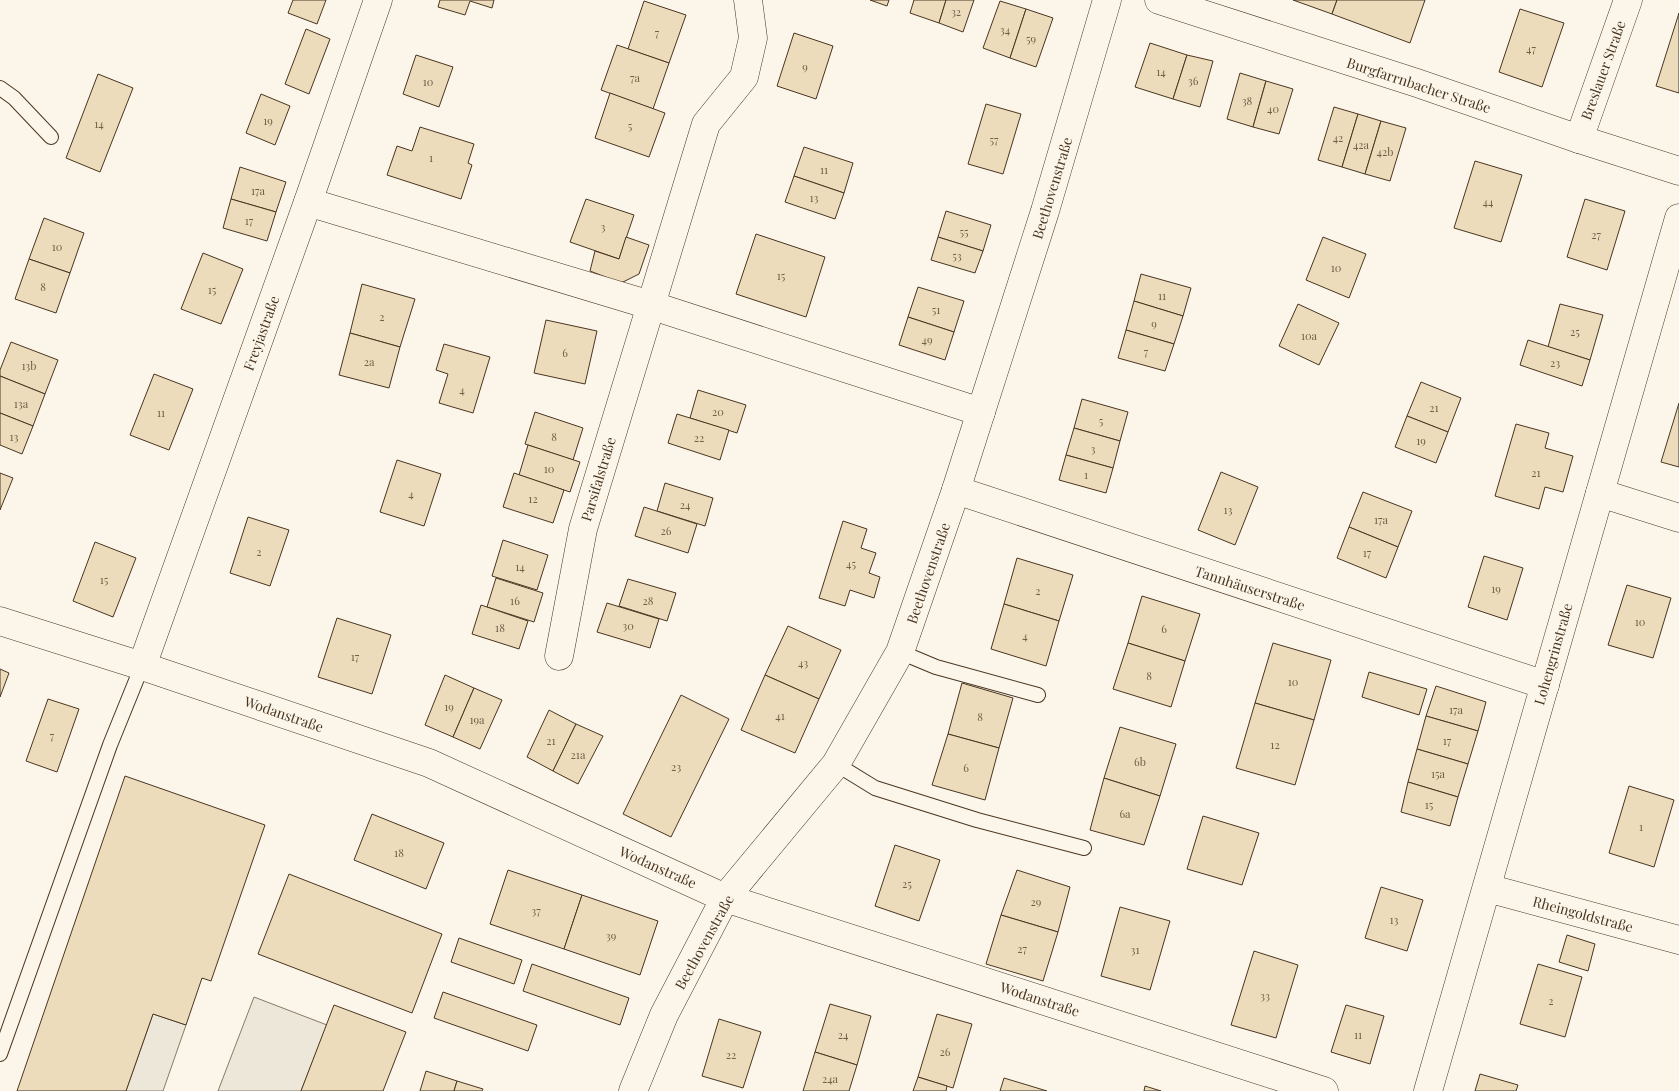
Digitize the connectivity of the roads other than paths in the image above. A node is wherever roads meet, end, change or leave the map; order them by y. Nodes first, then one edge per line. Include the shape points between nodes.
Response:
1 (378, 0) edge
2 (748, 0) edge
3 (1107, 0) edge
4 (1159, 0) edge
5 (1628, 0) edge
6 (0, 88) edge
7 (51, 138) dead end
8 (1579, 139) junction
9 (1679, 171) edge
10 (308, 202) junction
11 (1679, 218) edge
12 (650, 305) junction
13 (981, 412) junction
14 (956, 490) junction
15 (1600, 493) junction
16 (1679, 518) edge
17 (0, 621) edge
18 (900, 652) junction
19 (559, 656) dead end
20 (142, 666) junction
21 (1544, 685) junction
22 (1038, 695) dead end
23 (836, 764) junction
24 (1084, 848) dead end
25 (1486, 888) junction
26 (726, 898) junction
27 (1679, 940) edge
28 (0, 1054) edge
29 (633, 1091) edge
30 (1324, 1091) edge
31 (1428, 1091) edge

1 - 10 street, Freyjastraße
2 - 12 street, Parsifalstraße via 753,38 744,77 706,124
3 - 13 street, Beethovenstraße
4 - 8 street, Burgfarrnbacher Straße
5 - 8 street, Breslauer Straße
6 - 7 lane via 14,98
8 - 9 street, Burgfarrnbacher Straße
10 - 12 street
10 - 20 street, Freyjastraße
11 - 15 street, Lohengrinstraße
12 - 13 street
12 - 19 street, Parsifalstraße via 583,529
13 - 14 street, Beethovenstraße
14 - 18 street, Beethovenstraße
14 - 21 street, Tannhäuserstraße
15 - 16 street
15 - 21 street, Lohengrinstraße
17 - 20 street, Wodanstraße
18 - 22 lane via 936,667
18 - 23 street, Beethovenstraße
20 - 26 street, Wodanstraße via 429,763
20 - 28 lane via 110,745
21 - 25 street, Lohengrinstraße
23 - 24 lane via 875,788 977,820
23 - 26 street, Beethovenstraße
25 - 27 street, Rheingoldstraße
25 - 31 street, Lohengrinstraße
26 - 29 street, Beethovenstraße via 664,1015
26 - 30 street, Wodanstraße

